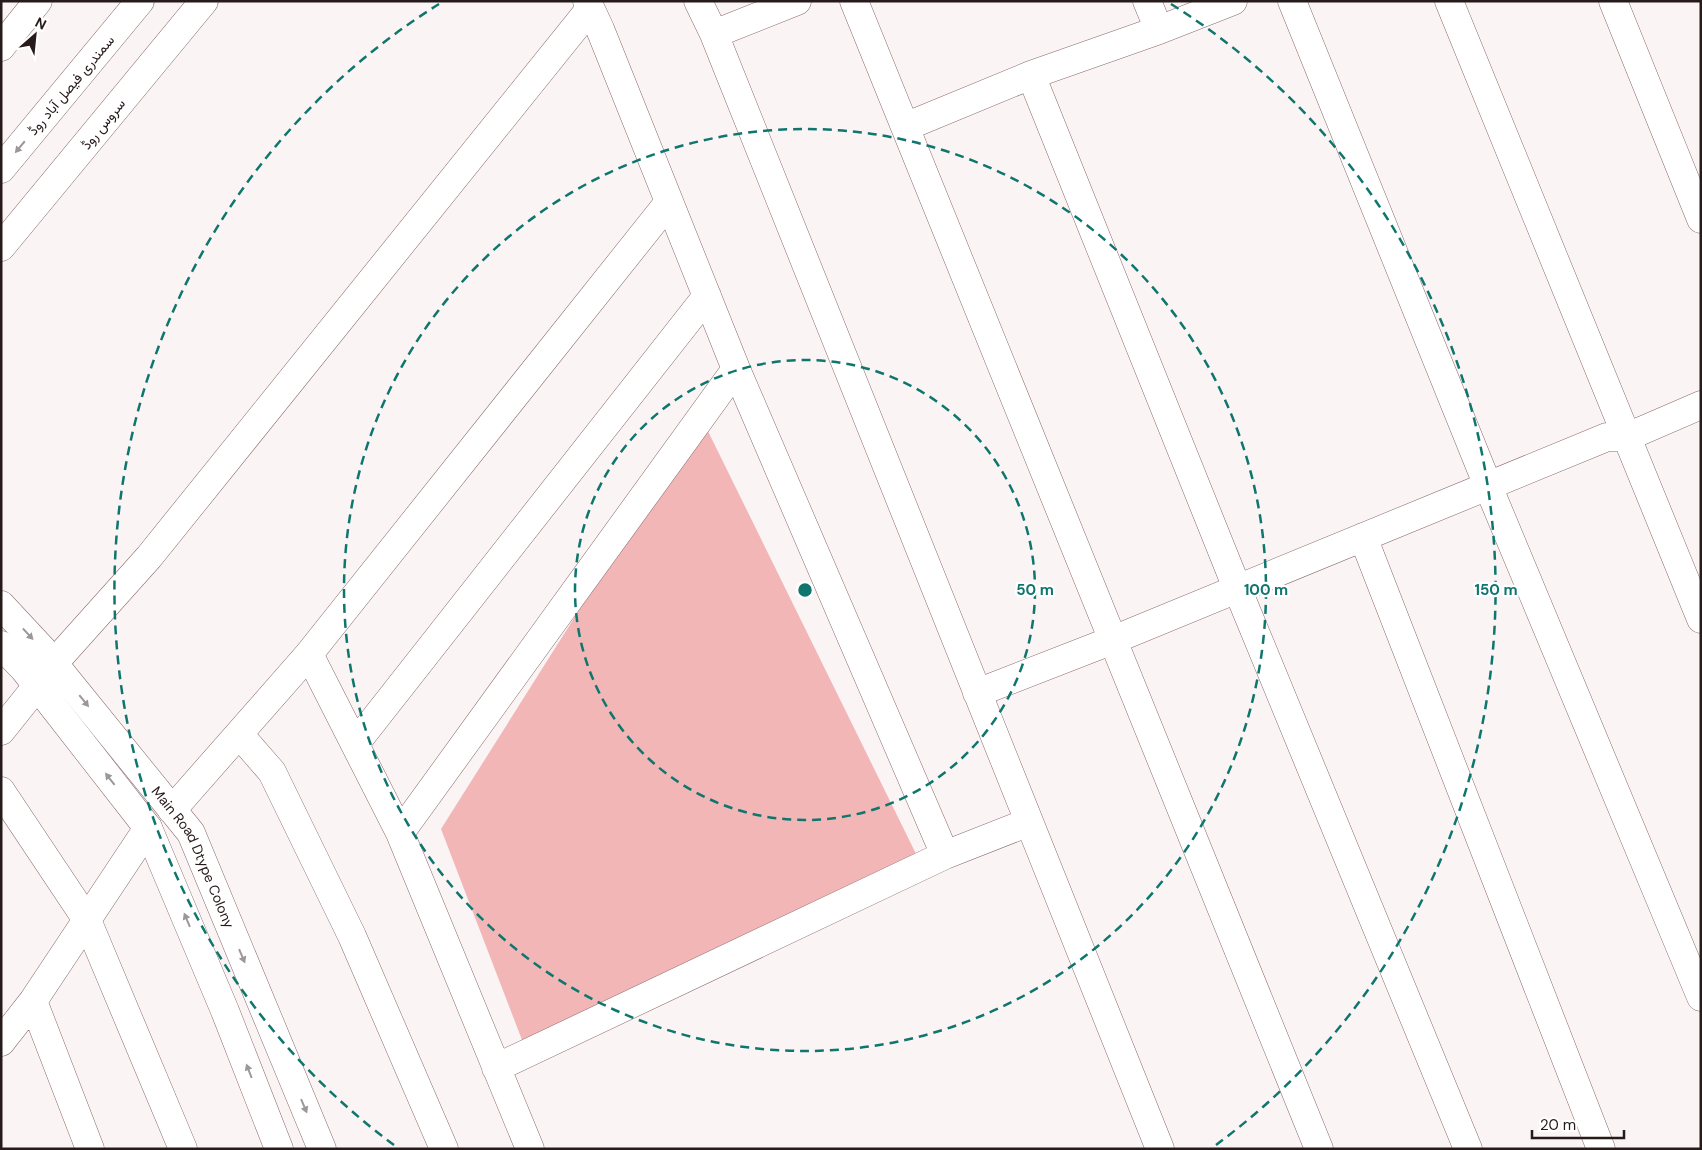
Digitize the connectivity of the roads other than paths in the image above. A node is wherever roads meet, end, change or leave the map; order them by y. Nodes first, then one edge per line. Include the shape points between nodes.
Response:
1 (38, 1) edge
2 (140, 1) edge
3 (204, 1) edge
4 (698, 1) edge
5 (797, 1) edge
6 (854, 1) edge
7 (1147, 1) edge
8 (1233, 1) edge
9 (1292, 1) edge
10 (1449, 1) edge
11 (1613, 1) edge
12 (588, 5) edge
13 (1159, 30) junction
14 (714, 34) junction
15 (1, 47) edge
16 (1031, 75) junction
17 (905, 127) junction
18 (1, 169) edge
19 (669, 202) junction
20 (1701, 219) edge
21 (1, 247) edge
22 (707, 296) junction
23 (736, 369) junction
24 (1701, 404) edge
25 (1627, 437) junction
26 (1488, 486) junction
27 (1363, 538) junction
28 (1238, 588) junction
29 (1, 605) edge
30 (1701, 619) edge
31 (1113, 640) junction
32 (1, 644) edge
33 (309, 654) junction
34 (54, 663) junction
35 (37, 686) junction
36 (977, 693) junction
37 (1, 731) edge
38 (239, 734) junction
39 (355, 744) junction
40 (1, 791) edge
41 (172, 810) junction
42 (1028, 822) junction
43 (148, 828) junction
44 (400, 832) junction
45 (945, 855) junction
46 (87, 920) junction
47 (1701, 997) edge
48 (33, 1001) junction
49 (1, 1042) edge
50 (496, 1068) junction
51 (90, 1149) edge
52 (183, 1149) edge
53 (279, 1149) edge
54 (322, 1149) edge
55 (444, 1149) edge
56 (530, 1149) edge
57 (1160, 1149) edge
58 (1319, 1149) edge
59 (1468, 1149) edge
60 (1601, 1149) edge

1 - 15 street
2 -> 18 street, سمندری فیصل آباد روڈ
3 - 21 street, سروس روڈ
4 - 14 street
5 - 14 street
6 - 17 street
7 - 13 street
8 - 13 street
9 - 26 street
10 - 25 street
11 - 20 street
12 - 19 street
12 - 34 street via 149,557
13 - 16 street
14 - 36 street
16 - 17 street
16 - 28 street
17 - 31 street
19 - 22 street
19 - 33 street
22 - 23 street
22 - 39 street
23 - 44 street
23 - 45 street
24 - 25 street
25 - 26 street via 1607,437
25 - 30 street
26 - 27 street
26 - 47 street
27 - 28 street
27 - 60 street
28 - 31 street
28 - 59 street
29 -> 34 street, Main Road Dtype Colony
31 - 36 street
31 - 58 street
32 - 35 street, Main Road Dtype Colony
33 - 38 street
33 - 39 street
34 -> 41 street, Main Road Dtype Colony
35 - 37 street
43 -> 35 street, Main Road Dtype Colony
36 - 42 street
38 - 41 street
38 - 55 street via 272,772 285,798 352,936
39 - 44 street
40 - 46 street
41 -> 54 street, Main Road Dtype Colony via 191,833
42 - 45 street
42 - 57 street
43 - 46 street
53 -> 43 street, Main Road Dtype Colony
44 - 50 street
45 - 50 street
46 - 48 street
46 - 52 street
48 - 49 street
48 - 51 street
50 - 56 street

